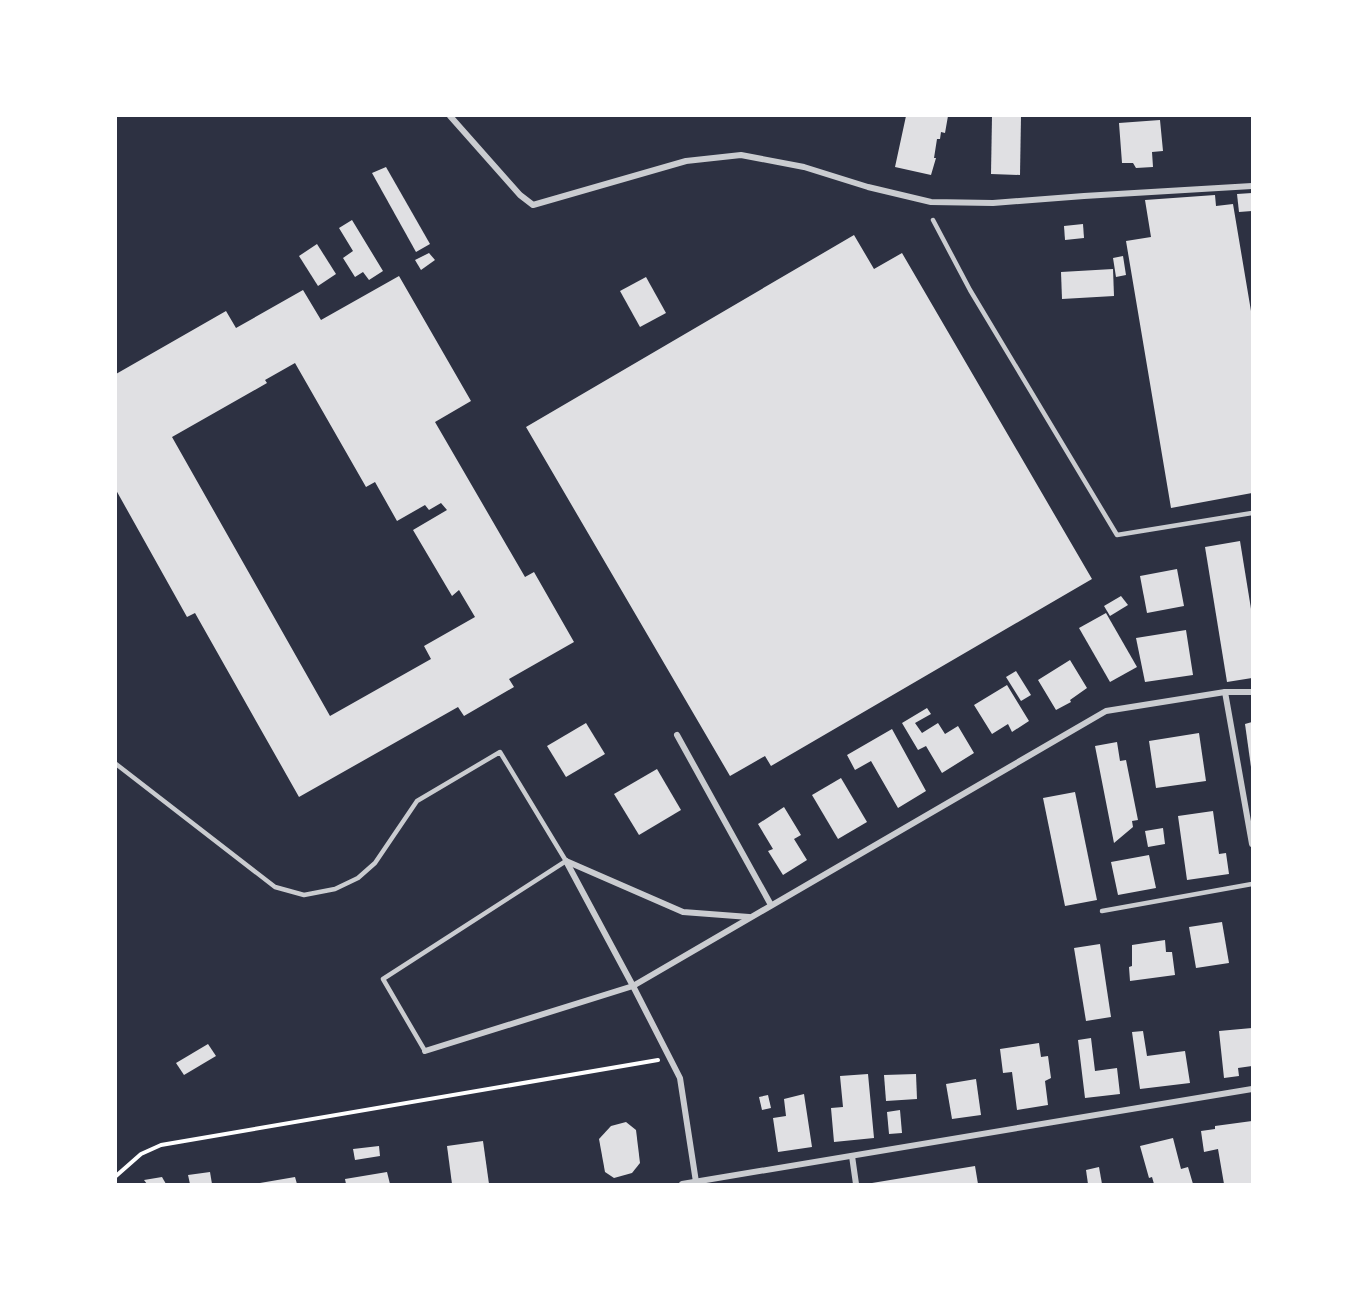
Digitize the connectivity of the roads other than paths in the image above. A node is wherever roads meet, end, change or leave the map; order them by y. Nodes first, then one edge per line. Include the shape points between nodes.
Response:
1 (450, 116) edge
2 (1252, 186) edge
3 (933, 220) dead end
4 (1252, 513) edge
5 (1225, 692) junction
6 (1252, 692) edge
7 (677, 735) dead end
8 (116, 764) edge
9 (1252, 844) edge
10 (566, 861) junction
11 (1252, 884) edge
12 (771, 905) junction
13 (1102, 911) dead end
14 (751, 917) junction
15 (633, 986) junction
16 (425, 1051) joint
17 (1252, 1089) edge
18 (852, 1156) junction
19 (696, 1182) junction
20 (682, 1185) edge
21 (856, 1185) edge

1 - 2 street via 533,205 686,161 741,155 804,167 931,202 993,203
3 - 4 lane via 970,290 1117,535
5 - 6 street
5 - 9 street
5 - 12 street via 1106,711
7 - 12 street
8 - 10 lane via 275,887 304,895 335,889 358,878 375,863 417,801 500,752
10 - 14 street via 684,912
10 - 15 street
10 - 16 lane via 383,979
11 - 13 lane
12 - 14 street
14 - 15 street
15 - 16 street
15 - 19 street via 680,1078
17 - 18 street
18 - 19 street
18 - 21 street
19 - 20 street

